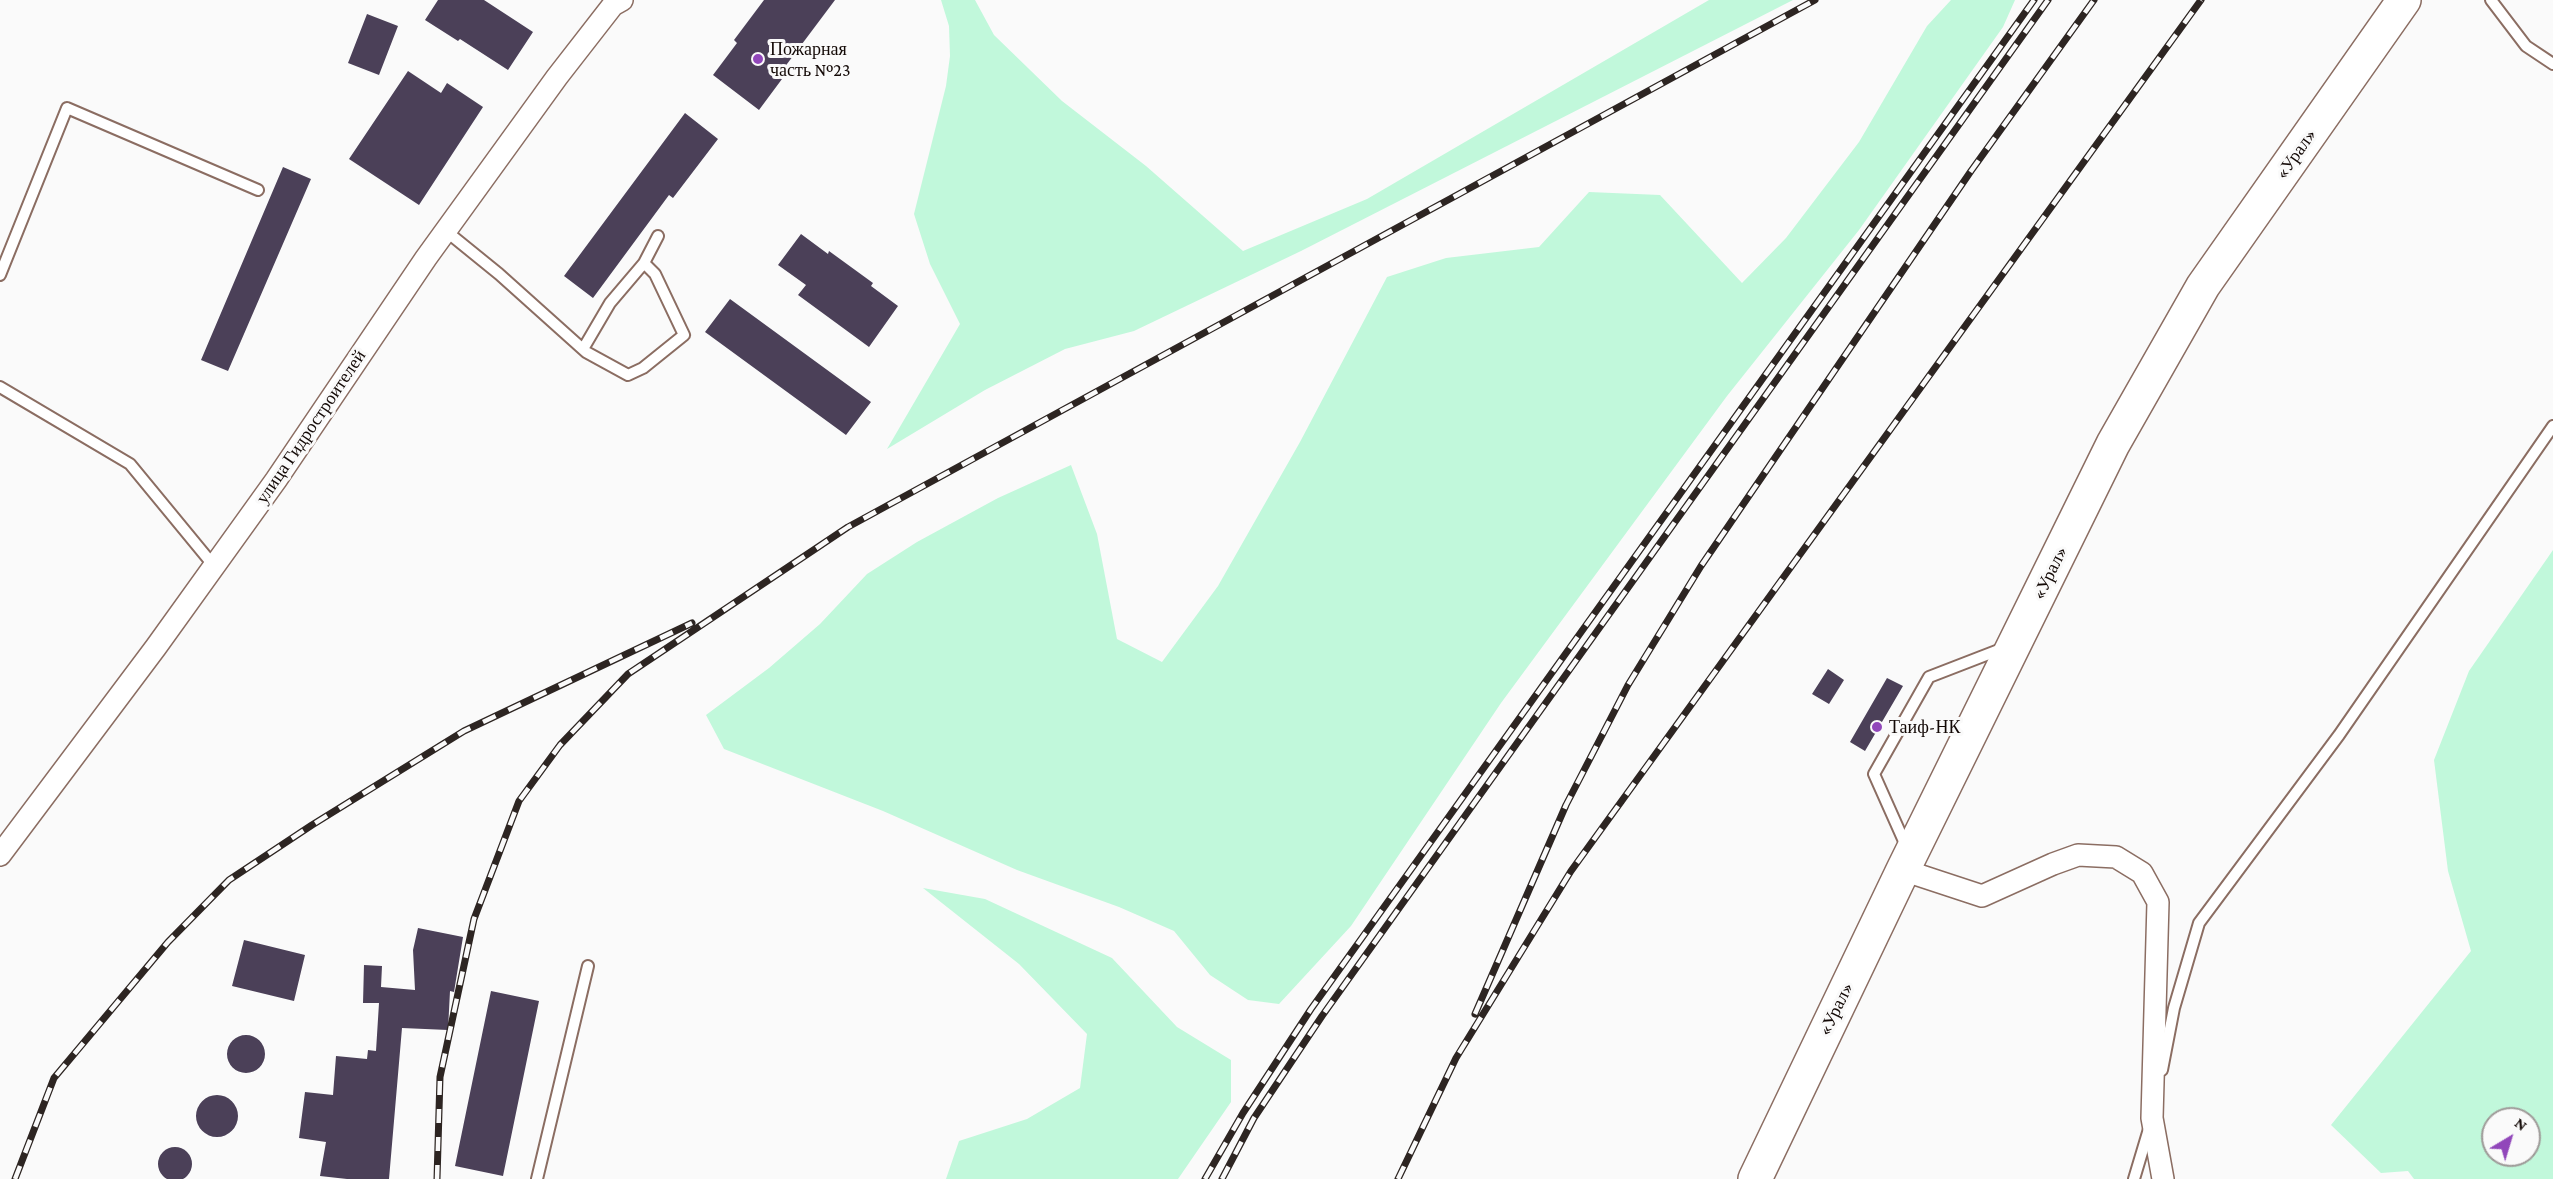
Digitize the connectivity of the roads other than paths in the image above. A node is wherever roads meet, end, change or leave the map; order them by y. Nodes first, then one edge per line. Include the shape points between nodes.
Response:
1 (2404, 0) edge
2 (2491, 0) edge
3 (617, 2) edge
4 (2553, 64) edge
5 (258, 190) dead end
6 (446, 231) junction
7 (658, 236) dead end
8 (644, 263) junction
9 (0, 275) edge
10 (583, 349) junction
11 (0, 387) edge
12 (2553, 426) edge
13 (214, 566) junction
14 (2015, 643) junction
15 (0, 855) edge
16 (1907, 862) junction
17 (588, 966) dead end
18 (2152, 1118) junction
19 (537, 1179) edge
20 (1755, 1179) edge
21 (2134, 1179) edge
22 (2163, 1179) edge

1 - 14 highway, «Урал» via 2203,286 2114,444
2 - 4 lane via 2526,46
3 - 6 street, улица Гидростроителей via 557,77
5 - 9 lane via 67,108
6 - 10 lane
6 - 13 street, улица Гидростроителей
7 - 8 lane
8 - 10 lane via 610,303
8 - 10 lane via 655,274 684,334 643,368 628,375
11 - 13 lane via 130,464
12 - 18 lane via 2339,735 2199,923 2174,1008
13 - 15 street, улица Гидростроителей
14 - 16 highway, «Урал»
14 - 16 lane via 1929,677 1874,774
16 - 18 street via 1982,896 2078,855 2116,857 2142,873 2158,902
16 - 20 highway, «Урал»
17 - 19 lane
18 - 21 lane
18 - 22 street

